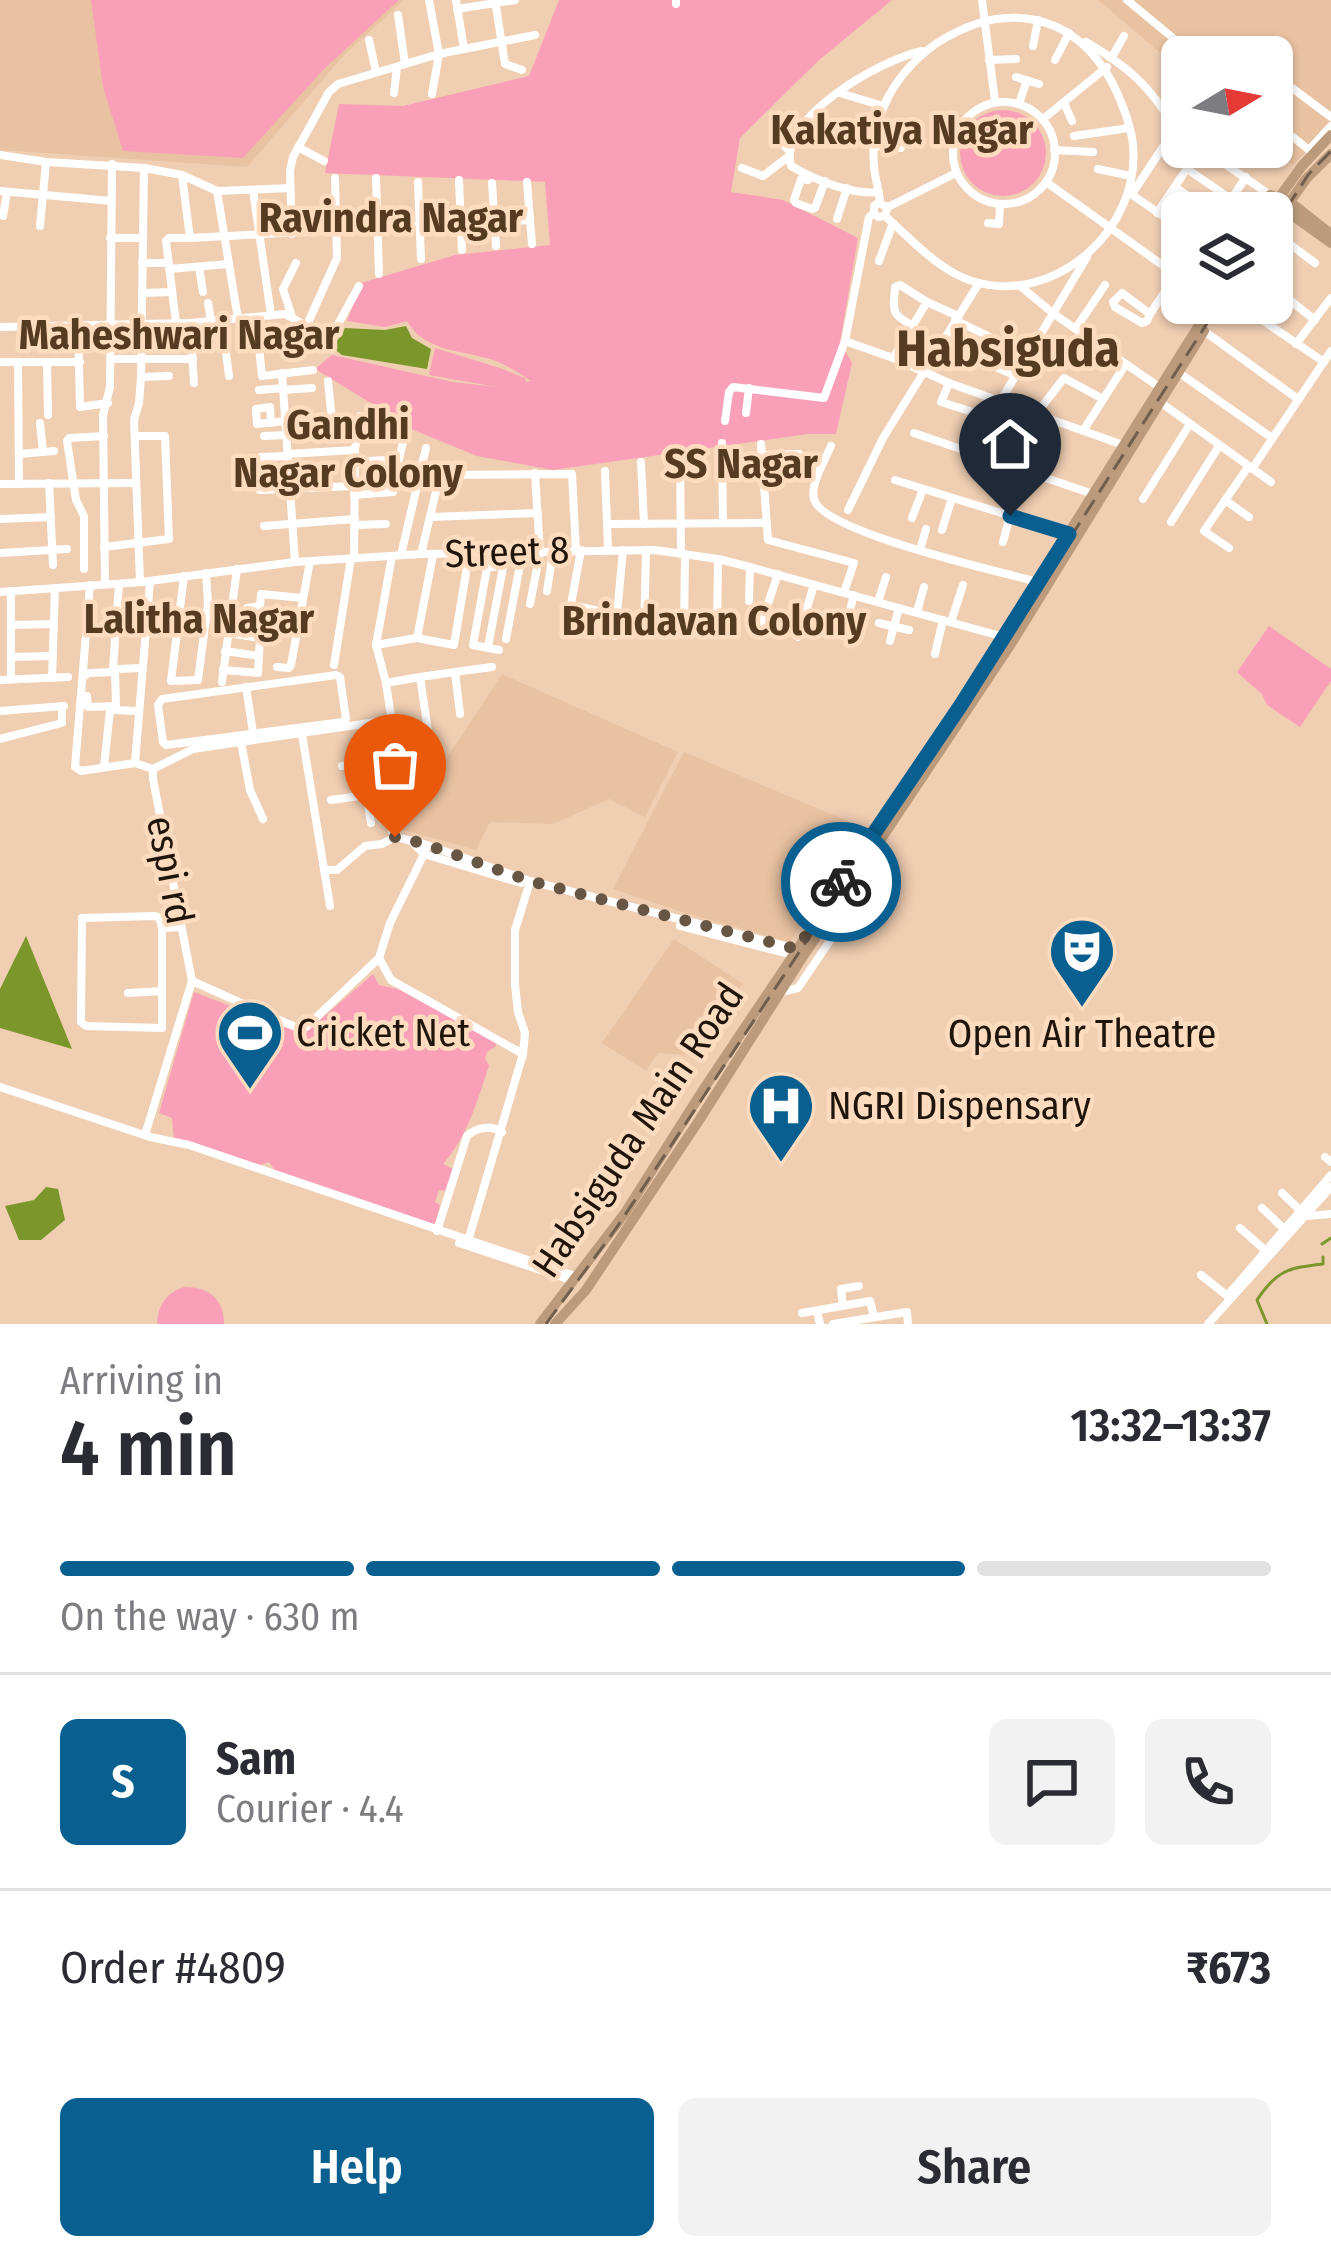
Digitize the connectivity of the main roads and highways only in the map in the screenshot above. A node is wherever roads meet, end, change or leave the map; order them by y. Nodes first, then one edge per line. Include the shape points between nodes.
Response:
1 (1331, 130) edge
2 (1331, 154) edge
3 (1306, 179) junction
4 (1287, 192) edge
5 (1293, 193) edge
6 (1293, 216) edge
7 (1293, 219) edge
8 (1304, 219) junction
9 (1331, 238) edge
10 (1203, 324) edge
11 (1208, 324) edge
12 (1155, 405) junction
13 (876, 839) junction
14 (632, 1211) junction
15 (540, 1324) edge
16 (555, 1324) edge

1 - 4 main road
2 - 3 main road
3 - 5 main road
3 - 8 main road
6 - 8 main road
7 - 8 main road
8 - 9 main road
10 - 12 main road, Habsiguda Main Road
11 - 12 main road, Habsiguda Main Road
12 - 13 main road, Habsiguda Main Road via 1022,626
12 - 13 main road, Habsiguda Main Road
13 - 14 main road, Habsiguda Main Road
13 - 14 main road, Habsiguda Main Road
14 - 15 main road, Habsiguda Main Road
14 - 16 main road, Habsiguda Main Road via 586,1290

